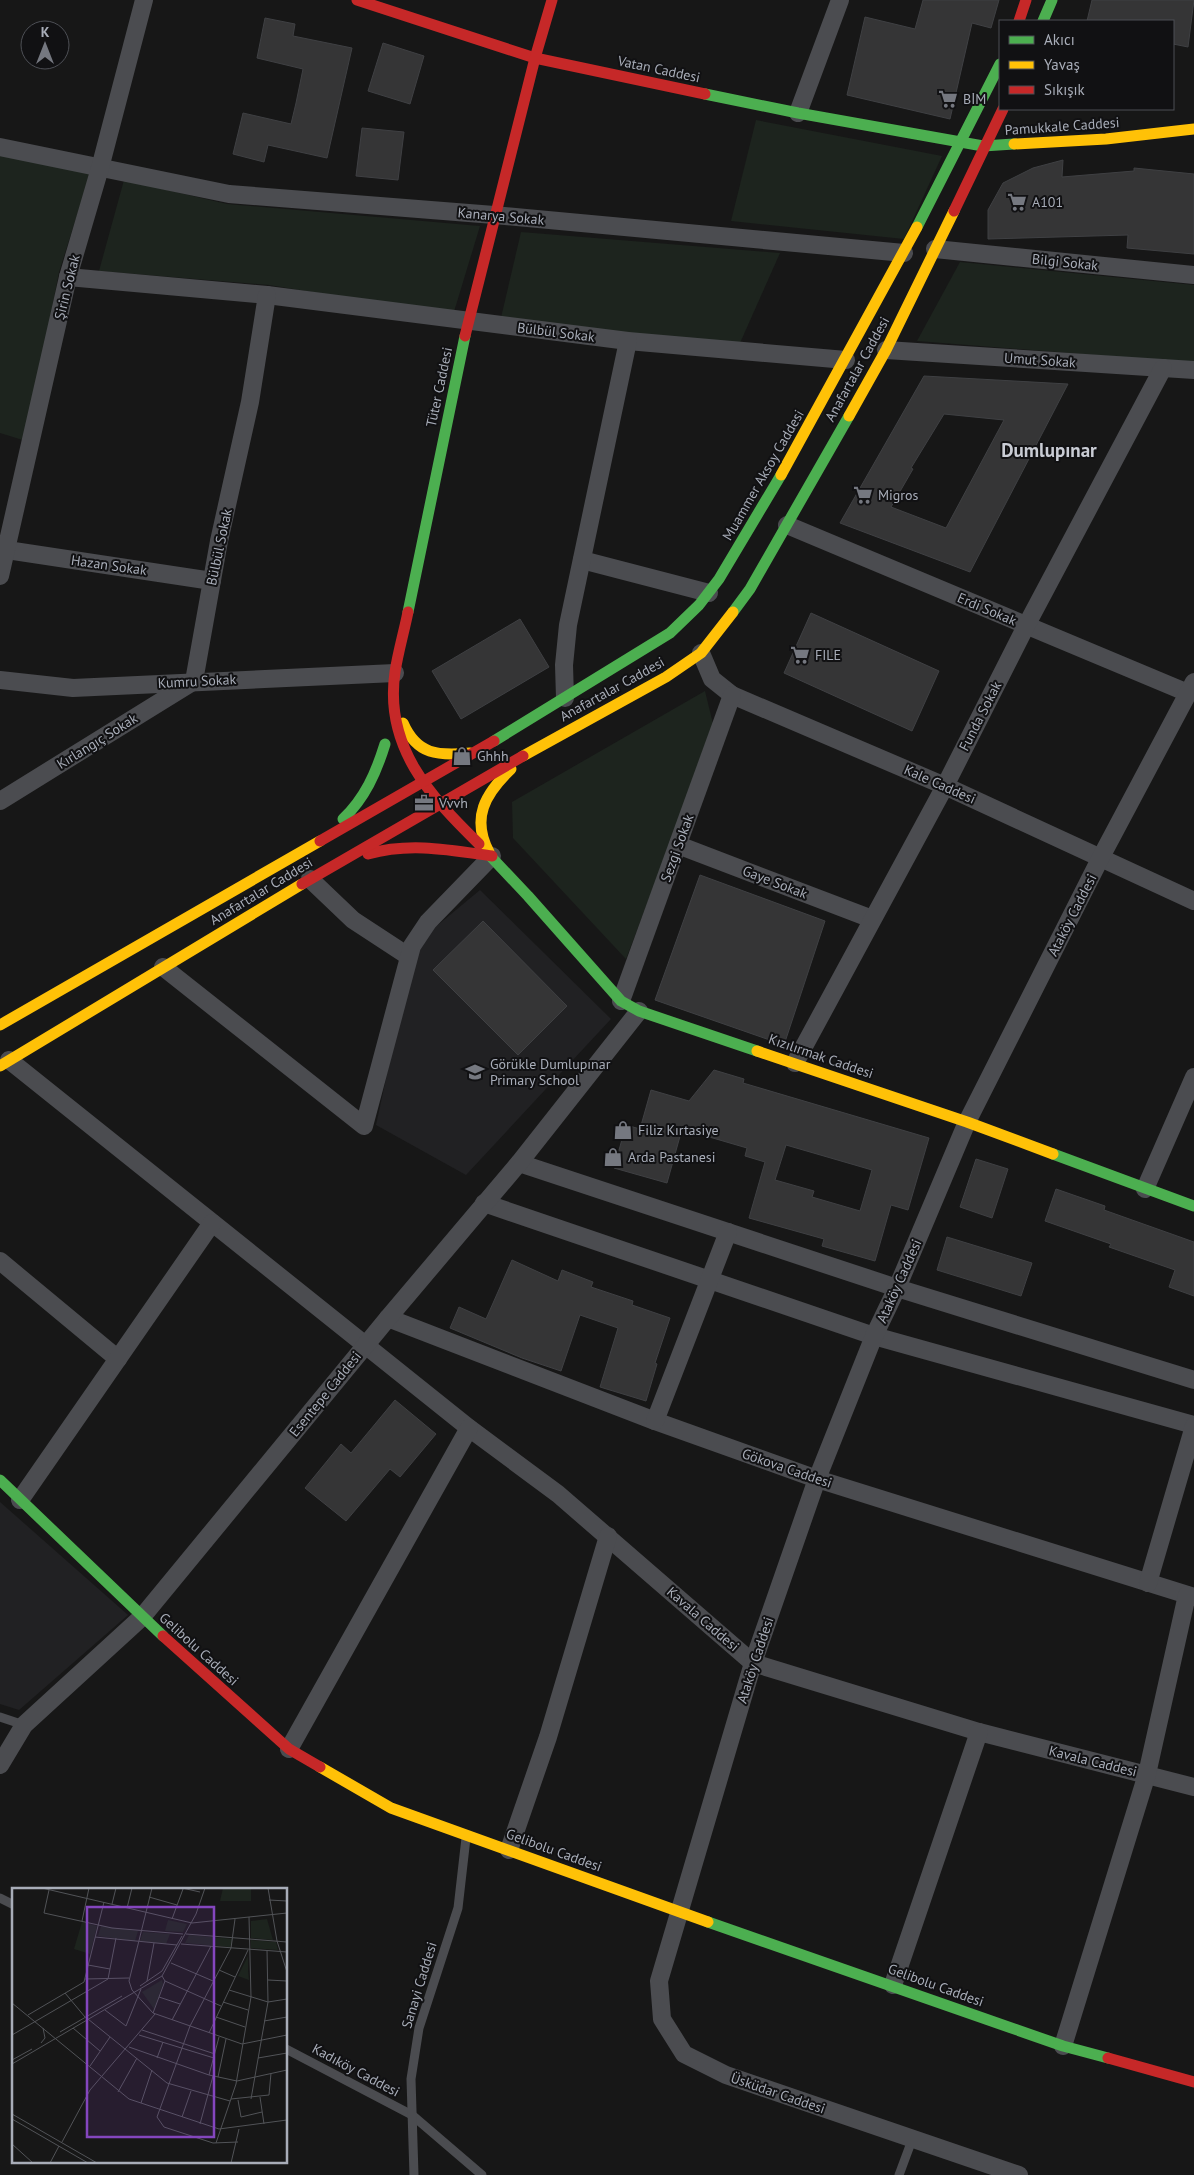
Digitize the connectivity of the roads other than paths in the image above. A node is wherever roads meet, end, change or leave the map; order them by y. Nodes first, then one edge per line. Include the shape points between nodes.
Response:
1 (144, 0) edge
2 (552, 0) edge
3 (840, 0) edge
4 (1026, 0) edge
5 (1052, 0) edge
6 (368, 1) edge
7 (1019, 20) edge
8 (1043, 20) edge
9 (535, 58) junction
10 (999, 66) edge
11 (1002, 110) edge
12 (798, 113) junction
13 (1194, 130) edge
14 (1048, 141) junction
15 (961, 142) junction
16 (984, 146) junction
17 (0, 147) edge
18 (100, 168) junction
19 (494, 215) junction
20 (935, 250) junction
21 (904, 253) junction
22 (1194, 275) edge
23 (68, 278) junction
24 (267, 295) junction
25 (468, 321) junction
26 (628, 341) junction
27 (886, 350) junction
28 (846, 360) junction
29 (1163, 368) junction
30 (1194, 370) edge
31 (787, 525) junction
32 (7, 550) junction
33 (582, 560) junction
34 (0, 576) edge
35 (212, 581) junction
36 (709, 593) junction
37 (1026, 626) junction
38 (701, 653) junction
39 (395, 673) junction
40 (0, 680) edge
41 (194, 681) junction
42 (1191, 688) edge
43 (394, 694) junction
44 (732, 695) junction
45 (565, 698) junction
46 (385, 736) junction
47 (474, 752) junction
48 (530, 752) junction
49 (389, 762) dead end
50 (422, 782) junction
51 (945, 786) junction
52 (0, 801) edge
53 (440, 804) junction
54 (319, 840) junction
55 (678, 845) junction
56 (492, 856) junction
57 (1101, 858) junction
58 (310, 879) junction
59 (1194, 901) edge
60 (872, 919) junction
61 (408, 956) junction
62 (163, 967) junction
63 (621, 1000) junction
64 (639, 1011) junction
65 (0, 1025) edge
66 (795, 1062) junction
67 (5, 1063) edge
68 (1194, 1077) edge
69 (967, 1122) junction
70 (519, 1163) junction
71 (1145, 1189) junction
72 (484, 1203) junction
73 (1194, 1206) edge
74 (212, 1223) junction
75 (728, 1232) junction
76 (0, 1261) edge
77 (710, 1280) junction
78 (897, 1288) junction
79 (388, 1318) junction
80 (874, 1336) junction
81 (365, 1346) junction
82 (118, 1359) junction
83 (1194, 1380) edge
84 (655, 1421) junction
85 (1194, 1426) edge
86 (469, 1428) junction
87 (817, 1479) junction
88 (0, 1480) edge
89 (20, 1500) junction
90 (608, 1536) junction
91 (1148, 1583) junction
92 (1190, 1596) edge
93 (142, 1617) junction
94 (753, 1663) junction
95 (0, 1717) edge
96 (24, 1725) junction
97 (979, 1732) junction
98 (289, 1749) junction
99 (0, 1765) edge
100 (1147, 1774) junction
101 (1194, 1787) edge
102 (467, 1834) junction
103 (509, 1850) junction
104 (0, 1898) edge
105 (12, 1904) edge
106 (679, 1912) junction
107 (893, 1985) junction
108 (1064, 2046) junction
109 (288, 2050) edge
110 (1194, 2082) edge
111 (412, 2115) junction
112 (912, 2140) junction
113 (414, 2175) edge
114 (482, 2175) edge
115 (899, 2175) edge
116 (1019, 2175) edge

1 - 18 street, Şirin Sokak
2 - 9 street, Tüter Caddesi
3 - 12 street
4 - 7 street
5 - 8 street
6 - 9 street, Vatan Caddesi
9 - 12 street, Vatan Caddesi
9 - 19 street, Tüter Caddesi
10 - 15 street, Muammer Aksoy Caddesi
11 - 14 street via 1009,129
11 - 16 street, Anafartalar Caddesi
12 - 15 street, Vatan Caddesi
13 - 14 street, Pamukkale Caddesi
14 - 16 street, Pamukkale Caddesi
15 - 16 street, Pamukkale Caddesi
15 - 21 street, Muammer Aksoy Caddesi
16 - 20 street, Anafartalar Caddesi
17 - 18 street, Kanarya Sokak
18 - 19 street, Kanarya Sokak via 229,194
18 - 23 street, Şirin Sokak
19 - 21 street, Kanarya Sokak
19 - 25 street, Tüter Caddesi
20 - 22 street, Bilgi Sokak
20 - 27 street, Anafartalar Caddesi
21 - 28 street, Muammer Aksoy Caddesi
23 - 24 street, Bülbül Sokak
23 - 32 street, Şirin Sokak
24 - 25 street, Bülbül Sokak
24 - 35 street, Bülbül Sokak via 250,402
25 - 26 street, Bülbül Sokak
25 - 39 street, Tüter Caddesi
26 - 28 street, Bülbül Sokak
26 - 33 street
27 - 29 street, Umut Sokak
27 - 31 street, Anafartalar Caddesi
28 - 36 street, Muammer Aksoy Caddesi via 760,512
29 - 30 street, Umut Sokak
29 - 37 street, Funda Sokak
31 - 37 street, Erdi Sokak
31 - 38 street, Anafartalar Caddesi via 750,589
32 - 34 street, Şirin Sokak
32 - 35 street, Hazan Sokak
33 - 36 street
33 - 45 street via 568,625
35 - 41 street, Bülbül Sokak
36 - 45 street, Muammer Aksoy Caddesi via 670,633
37 - 42 street, Erdi Sokak
37 - 51 street, Funda Sokak
38 - 44 street, Kale Caddesi via 712,679
38 - 48 street, Anafartalar Caddesi via 666,678
39 - 41 street, Kumru Sokak
39 - 43 street, Tüter Caddesi
40 - 41 street, Kumru Sokak via 74,688
41 - 52 street, Kırlangıç Sokak
42 - 57 street, Ataköy Caddesi
43 - 46 street via 385,720
43 - 47 street via 407,735 418,747 434,753
43 - 50 street, Tüter Caddesi via 397,726 408,758
44 - 51 street, Kale Caddesi
44 - 55 street, Sezgi Sokak
45 - 47 street, Muammer Aksoy Caddesi
46 - 49 street
46 - 54 street via 370,784 356,808
47 - 50 street, Muammer Aksoy Caddesi
48 - 53 street, Anafartalar Caddesi
48 - 56 street via 490,792 479,832
50 - 53 street, Tüter Caddesi
50 - 54 street, Anafartalar Caddesi via 401,789
51 - 57 street, Kale Caddesi
51 - 60 street, Funda Sokak
53 - 56 street, Tüter Caddesi
53 - 58 street, Anafartalar Caddesi
54 - 65 street, Anafartalar Caddesi
55 - 60 street, Gaye Sokak
55 - 63 street, Sezgi Sokak
56 - 58 street via 409,846 384,848
56 - 61 street via 422,929
56 - 63 street, Kızılırmak Caddesi
57 - 59 street, Kale Caddesi
57 - 69 street, Ataköy Caddesi
58 - 61 street via 353,920
58 - 62 street, Anafartalar Caddesi
60 - 66 street, Funda Sokak
61 - 62 street via 364,1126
62 - 67 street, Anafartalar Caddesi
63 - 64 street, Kızılırmak Caddesi
64 - 66 street, Kızılırmak Caddesi
64 - 70 street, Esentepe Caddesi
66 - 69 street, Kızılırmak Caddesi
67 - 74 street, Kavala Caddesi
68 - 71 street
69 - 71 street, Kızılırmak Caddesi
69 - 78 street, Ataköy Caddesi
70 - 72 street, Esentepe Caddesi
70 - 75 street
71 - 73 street, Kızılırmak Caddesi
72 - 77 street
72 - 79 street, Esentepe Caddesi
74 - 81 street, Kavala Caddesi
74 - 82 street
75 - 77 street
75 - 78 street
76 - 82 street
77 - 80 street
77 - 84 street
78 - 80 street, Ataköy Caddesi
78 - 83 street
79 - 81 street, Esentepe Caddesi
79 - 84 street, Gökova Caddesi
80 - 85 street
80 - 87 street, Ataköy Caddesi
81 - 86 street, Kavala Caddesi
81 - 93 street, Esentepe Caddesi
82 - 89 street
84 - 87 street, Gökova Caddesi
85 - 91 street
86 - 90 street, Kavala Caddesi
86 - 98 street
87 - 91 street, Gökova Caddesi
87 - 94 street, Ataköy Caddesi
88 - 89 street, Gelibolu Caddesi
89 - 93 street, Gelibolu Caddesi
90 - 94 street, Kavala Caddesi
90 - 103 street via 548,1737
91 - 92 street, Gökova Caddesi
92 - 100 street
93 - 96 street, Esentepe Caddesi
93 - 98 street, Gelibolu Caddesi
94 - 97 street, Kavala Caddesi
94 - 106 street, Ataköy Caddesi
95 - 96 lane
96 - 99 street, Esentepe Caddesi
97 - 100 street, Kavala Caddesi
97 - 107 street
98 - 102 street, Gelibolu Caddesi via 391,1808
100 - 101 street, Kavala Caddesi
100 - 108 street
102 - 103 street, Gelibolu Caddesi
102 - 111 lane, Sanayi Caddesi via 458,1908 419,2028 411,2079
103 - 106 street, Gelibolu Caddesi
104 - 105 lane
106 - 107 street, Gelibolu Caddesi
106 - 112 street, Üsküdar Caddesi via 659,1981 662,2019 684,2054 726,2075
107 - 108 street, Gelibolu Caddesi
108 - 110 street, Gelibolu Caddesi
109 - 111 lane, Kadıköy Caddesi
111 - 113 lane, Sanayi Caddesi
111 - 114 lane, Kadıköy Caddesi
112 - 115 lane
112 - 116 street, Üsküdar Caddesi

